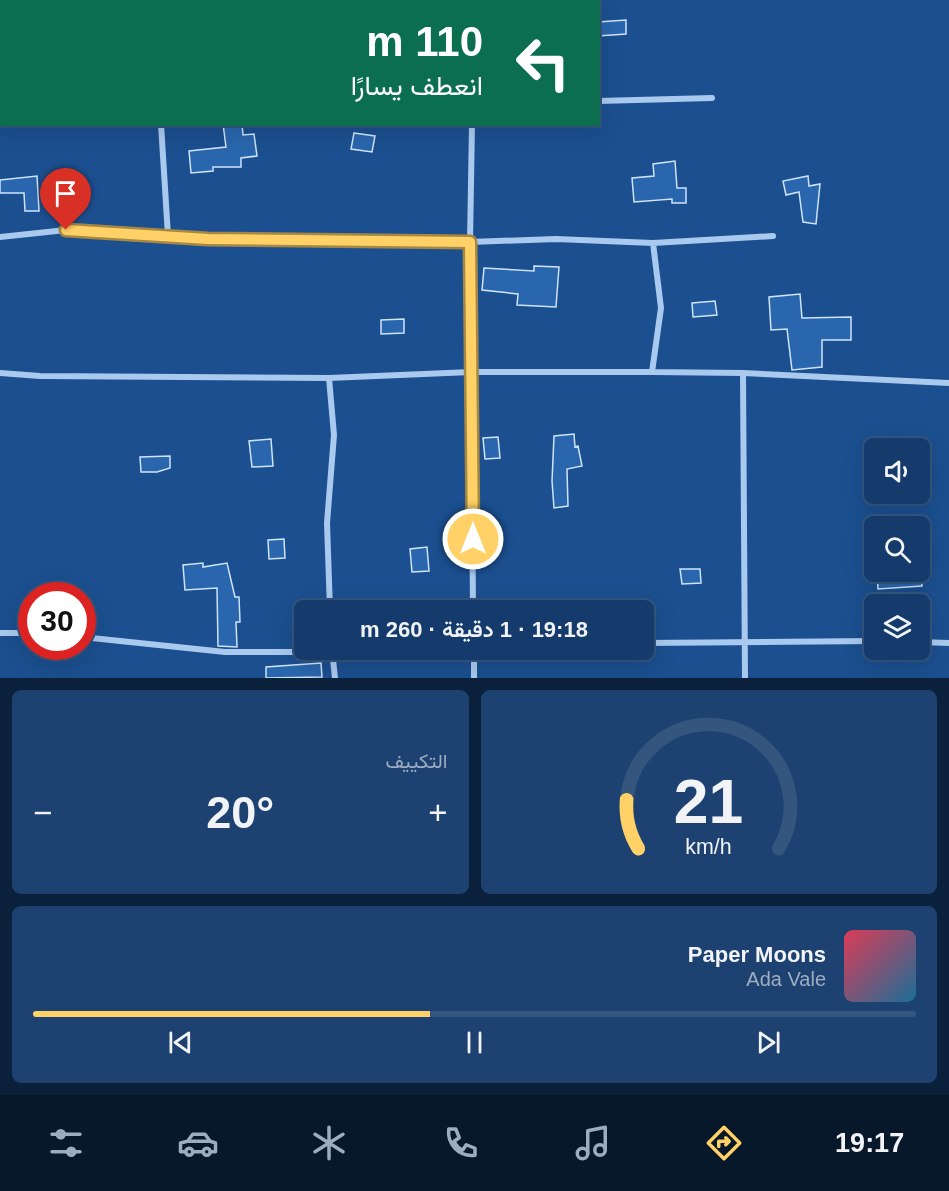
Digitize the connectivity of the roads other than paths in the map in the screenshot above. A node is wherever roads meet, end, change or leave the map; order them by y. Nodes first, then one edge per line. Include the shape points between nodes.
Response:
1 (712, 98) dead end
2 (600, 101) edge
3 (161, 126) edge
4 (472, 126) edge
5 (168, 236) junction
6 (773, 236) dead end
7 (0, 237) edge
8 (470, 242) junction
9 (653, 243) junction
10 (471, 372) junction
11 (652, 372) junction
12 (0, 373) edge
13 (743, 373) junction
14 (328, 378) junction
15 (949, 383) edge
16 (330, 600) edge
17 (473, 600) edge
18 (0, 633) edge
19 (18, 633) edge
20 (96, 638) edge
21 (864, 641) edge
22 (930, 642) edge
23 (654, 643) edge
24 (746, 643) junction
25 (949, 643) edge
26 (294, 651) edge
27 (333, 660) edge
28 (474, 660) edge
29 (335, 678) edge
30 (474, 678) edge
31 (746, 678) edge

1 - 2 street
3 - 5 street
4 - 8 street
5 - 7 street via 66,230
5 - 8 street
6 - 9 street
8 - 9 street via 556,239
8 - 10 street
9 - 11 street via 661,308
10 - 11 street
10 - 14 street
10 - 17 street
11 - 13 street
12 - 14 street
13 - 15 street
13 - 24 street
14 - 16 street via 334,435 327,523
18 - 19 street
20 - 26 street via 225,652
21 - 24 street
22 - 25 street
23 - 24 street
24 - 31 street
27 - 29 street
28 - 30 street

